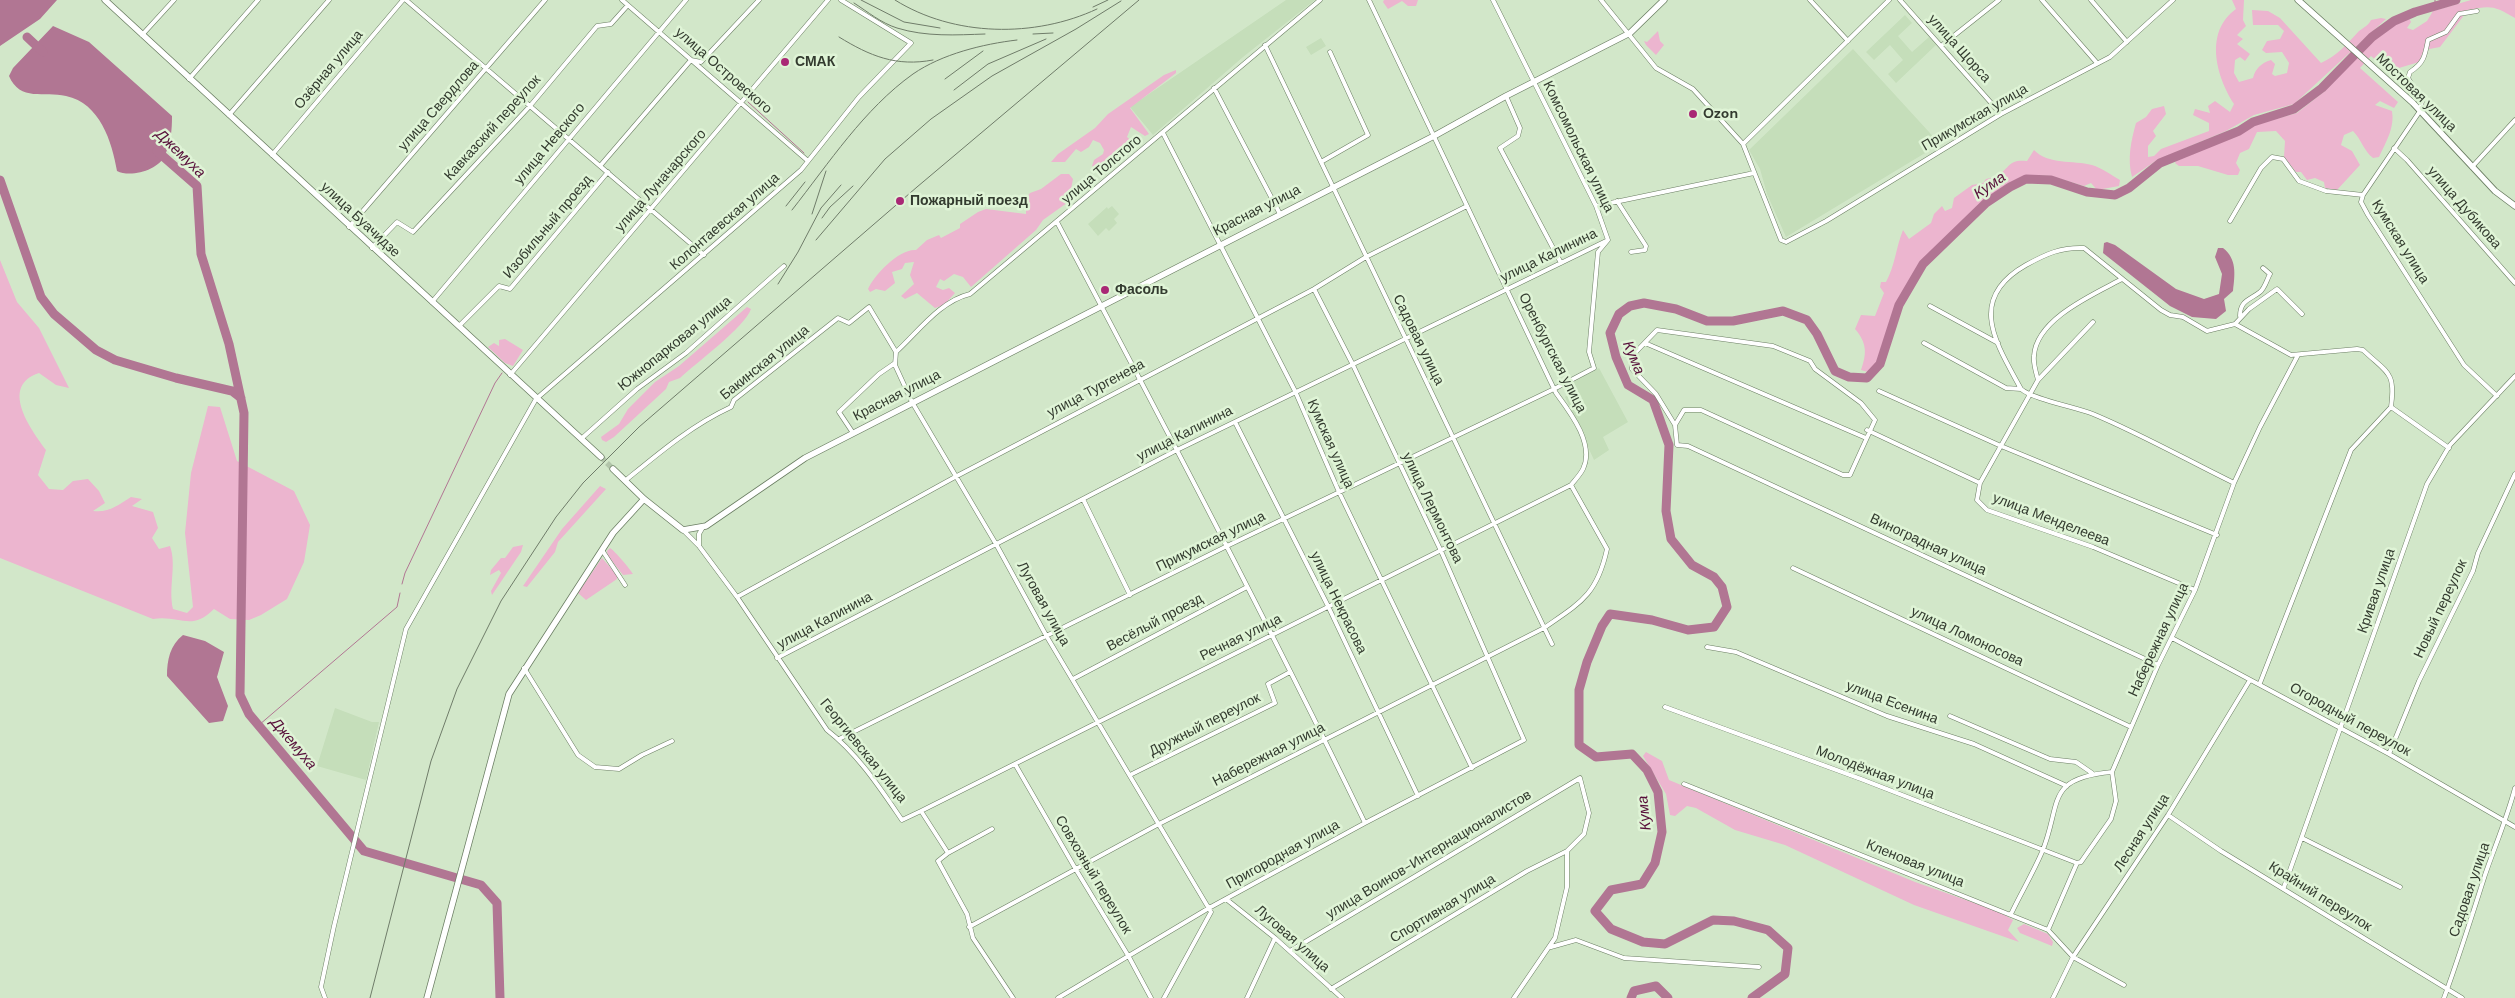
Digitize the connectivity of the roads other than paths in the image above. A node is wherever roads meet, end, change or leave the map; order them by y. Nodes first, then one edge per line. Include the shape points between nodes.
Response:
1 (105, 0) edge
2 (174, 0) edge
3 (258, 0) edge
4 (329, 0) edge
5 (404, 0) edge
6 (545, 0) edge
7 (622, 0) edge
8 (686, 0) edge
9 (759, 0) edge
10 (828, 0) edge
11 (841, 0) edge
12 (1320, 0) edge
13 (1369, 0) edge
14 (1493, 0) edge
15 (1601, 0) edge
16 (1664, 0) edge
17 (1810, 0) edge
18 (1889, 0) edge
19 (1900, 0) edge
20 (1999, 0) edge
21 (2042, 0) edge
22 (2091, 0) edge
23 (2173, 0) edge
24 (2298, 0) edge
25 (628, 5) junction
26 (2477, 11) dead end
27 (660, 32) junction
28 (1630, 33) junction
29 (141, 35) junction
30 (1848, 41) junction
31 (2127, 42) junction
32 (1265, 45) junction
33 (1941, 46) junction
34 (1330, 52) dead end
35 (691, 60) junction
36 (2097, 64) junction
37 (487, 69) junction
38 (189, 80) junction
39 (1534, 82) junction
40 (1214, 88) junction
41 (1506, 96) junction
42 (743, 103) junction
43 (530, 106) junction
44 (2420, 111) junction
45 (2001, 114) junction
46 (228, 116) junction
47 (2515, 120) edge
48 (1163, 133) junction
49 (1434, 136) junction
50 (569, 139) junction
51 (1743, 144) junction
52 (2394, 148) junction
53 (272, 155) junction
54 (808, 161) junction
55 (1321, 162) junction
56 (600, 166) junction
57 (2472, 167) junction
58 (608, 172) junction
59 (1754, 173) junction
60 (1333, 187) junction
61 (2363, 195) junction
62 (1617, 201) junction
63 (1467, 206) junction
64 (1596, 206) junction
65 (2515, 206) edge
66 (652, 210) junction
67 (1280, 214) junction
68 (2230, 221) dead end
69 (1057, 222) junction
70 (349, 227) junction
71 (1608, 240) junction
72 (1221, 244) junction
73 (372, 248) junction
74 (1631, 252) dead end
75 (704, 255) junction
76 (1366, 257) junction
77 (1561, 263) junction
78 (784, 266) dead end
79 (2263, 268) dead end
80 (2122, 279) junction
81 (2515, 283) edge
82 (1314, 289) junction
83 (1507, 289) junction
84 (431, 303) junction
85 (1101, 306) junction
86 (1930, 306) dead end
87 (2302, 314) dead end
88 (2240, 316) junction
89 (1258, 317) junction
90 (2093, 322) dead end
91 (2235, 324) junction
92 (458, 326) junction
93 (1405, 338) junction
94 (1645, 343) junction
95 (1924, 343) dead end
96 (1999, 344) junction
97 (896, 352) junction
98 (2298, 356) junction
99 (895, 363) junction
100 (1352, 363) junction
101 (510, 376) junction
102 (2515, 376) edge
103 (1141, 378) junction
104 (2038, 380) junction
105 (1554, 389) junction
106 (2021, 389) junction
107 (1879, 391) dead end
108 (1295, 392) junction
109 (2028, 396) junction
110 (2497, 396) junction
111 (536, 398) junction
112 (912, 402) junction
113 (2391, 406) junction
114 (1235, 422) junction
115 (1675, 425) junction
116 (1869, 431) junction
117 (853, 433) junction
118 (1452, 438) junction
119 (1866, 438) junction
120 (580, 439) junction
121 (2001, 446) junction
122 (2449, 448) junction
123 (1177, 450) junction
124 (601, 457) tunnel mouth
125 (1398, 464) junction
126 (614, 469) tunnel mouth
127 (2515, 474) edge
128 (955, 477) junction
129 (626, 480) junction
130 (1980, 483) junction
131 (2234, 483) junction
132 (1571, 486) junction
133 (1339, 492) junction
134 (644, 499) junction
135 (1083, 499) junction
136 (1283, 520) junction
137 (1494, 525) junction
138 (703, 526) junction
139 (683, 530) junction
140 (2217, 535) junction
141 (996, 544) junction
142 (699, 546) junction
143 (1227, 546) junction
144 (602, 550) junction
145 (1441, 550) junction
146 (1793, 568) dead end
147 (1382, 580) junction
148 (625, 584) dead end
149 (1247, 587) junction
150 (2195, 590) junction
151 (1130, 595) junction
152 (737, 597) junction
153 (1328, 606) junction
154 (1544, 628) junction
155 (1273, 635) junction
156 (1047, 637) junction
157 (2172, 638) junction
158 (1552, 644) dead end
159 (1707, 647) dead end
160 (1488, 656) junction
161 (777, 658) junction
162 (2158, 665) junction
163 (524, 668) junction
164 (1290, 672) junction
165 (1073, 679) junction
166 (2250, 680) junction
167 (1432, 683) junction
168 (2260, 683) junction
169 (1664, 707) dead end
170 (1378, 712) junction
171 (1950, 716) dead end
172 (1098, 722) junction
173 (2131, 727) junction
174 (2341, 728) junction
175 (839, 739) junction
176 (1325, 739) junction
177 (1524, 740) joint
178 (672, 741) dead end
179 (2389, 754) junction
180 (1015, 764) junction
181 (1472, 768) junction
182 (2112, 772) junction
183 (2092, 773) junction
184 (1130, 776) junction
185 (1580, 778) joint
186 (1684, 784) dead end
187 (2067, 786) junction
188 (2515, 788) edge
189 (1418, 796) junction
190 (920, 811) junction
191 (2168, 814) junction
192 (2506, 822) junction
193 (1365, 823) junction
194 (1157, 825) junction
195 (2515, 827) edge
196 (992, 829) dead end
197 (2302, 838) junction
198 (1567, 850) junction
199 (2043, 850) junction
200 (948, 853) junction
201 (2077, 863) junction
202 (1075, 868) junction
203 (2284, 888) junction
204 (2400, 888) dead end
205 (1226, 899) junction
206 (1209, 908) junction
207 (2011, 914) junction
208 (969, 927) junction
209 (2048, 930) junction
210 (1275, 938) junction
211 (1549, 948) junction
212 (1290, 951) junction
213 (1129, 957) junction
214 (2073, 958) junction
215 (1759, 967) dead end
216 (2124, 985) dead end
217 (1332, 989) junction
218 (2448, 989) junction
219 (325, 998) edge
220 (427, 998) edge
221 (1013, 998) edge
222 (1058, 998) edge
223 (1151, 998) edge
224 (1164, 998) edge
225 (1247, 998) edge
226 (1342, 998) edge
227 (1514, 998) edge
228 (2053, 998) edge
229 (2444, 998) edge
230 (2462, 998) edge

1 - 29 street, улица Буачидзе
2 - 29 street
3 - 38 street
4 - 46 street
5 - 37 street
5 - 53 street, Озёрная улица
6 - 37 street, улица Свердлова
7 - 25 street, улица Островского
8 - 27 street, улица Невского
9 - 35 street, Изобильный проезд via 701,62
10 - 42 street, улица Луначарского
11 - 54 street, Колонтаевская улица via 911,43 859,97
12 - 32 street, улица Толстого
13 - 49 street, Оренбургская улица
14 - 39 street, Комсомольская улица
15 - 28 street
16 - 28 street, Красная улица
17 - 30 street
18 - 30 street
19 - 33 street, улица Щорса
20 - 33 street
21 - 36 street
22 - 31 street
23 - 31 street, Прикумская улица
24 - 44 street, Мостовая улица
25 - 27 street, улица Островского
25 - 43 street, Кавказский переулок via 611,24 597,26
26 - 44 street via 2459,14 2446,32 2428,40 2425,58 2408,78 2422,101
27 - 35 street, улица Островского
27 - 50 street, улица Невского
28 - 39 street, Красная улица
28 - 51 street via 1656,68 1693,89
29 - 38 street, улица Буачидзе
30 - 51 street
31 - 36 street, Прикумская улица
32 - 40 street, улица Толстого
32 - 55 street, Садовая улица
33 - 45 street, улица Щорса
34 - 55 street via 1368,135
35 - 42 street, улица Островского
35 - 56 street, Изобильный проезд
36 - 45 street, Прикумская улица
37 - 43 street
37 - 70 street, улица Свердлова
38 - 46 street, улица Буачидзе
39 - 41 street, Красная улица
39 - 64 street, Комсомольская улица
40 - 48 street, улица Толстого
40 - 67 street
41 - 49 street, Красная улица
41 - 77 street via 1520,128 1518,136 1500,148
42 - 54 street, улица Островского
42 - 66 street, улица Луначарского
43 - 50 street
43 - 73 street, Кавказский переулок via 413,232 397,222
44 - 52 street
44 - 57 street, Мостовая улица
45 - 59 street, Прикумская улица via 1786,242 1781,240
46 - 53 street, улица Буачидзе
47 - 57 street
48 - 69 street, улица Толстого
48 - 72 street, Кумская улица
49 - 60 street, Красная улица
49 - 63 street, Оренбургская улица
50 - 56 street
50 - 84 street, улица Невского
51 - 59 street
52 - 61 street
52 - 81 street, улица Дубикова
53 - 70 street, улица Буачидзе
54 - 75 street, Колонтаевская улица
55 - 60 street, Садовая улица
56 - 58 street
57 - 65 street, Мостовая улица
58 - 66 street
58 - 92 street, Изобильный проезд via 510,289 499,286
59 - 62 street, улица Калинина
60 - 67 street, Красная улица
60 - 76 street, Садовая улица
61 - 68 street, Кумская улица via 2326,191 2299,181 2283,159 2272,157 2260,168
61 - 110 street, Кумская улица via 2361,202 2368,215 2464,365
62 - 64 street, улица Калинина
62 - 74 street via 1646,246 1645,250
63 - 76 street, улица Тургенева
63 - 83 street, Оренбургская улица
64 - 71 street, Комсомольская улица
66 - 75 street
66 - 101 street, улица Луначарского
67 - 72 street, Красная улица
69 - 85 street
69 - 97 street, улица Толстого via 970,294 959,296 928,321
70 - 73 street, улица Буачидзе
71 - 77 street, улица Калинина
71 - 105 street, Прикумская улица via 1598,252 1589,352 1594,368
72 - 85 street, Красная улица
72 - 89 street, Кумская улица
73 - 84 street, улица Буачидзе
75 - 111 street, Колонтаевская улица
76 - 82 street, улица Тургенева
76 - 93 street, Садовая улица
77 - 83 street, улица Калинина
78 - 120 street, Южнопарковая улица via 686,353 637,388
79 - 88 street via 2270,274 2264,287 2244,302
80 - 91 street via 2170,315 2183,317 2204,330
80 - 96 street via 2084,248 2051,252 2010,277 1994,295 1991,316
80 - 104 street via 2074,306 2050,325 2033,355
82 - 89 street, улица Тургенева
82 - 100 street, улица Лермонтова
83 - 93 street, улица Калинина
83 - 105 street, Оренбургская улица
84 - 92 street, улица Буачидзе
85 - 103 street
85 - 112 street, Красная улица
86 - 96 street
87 - 88 street via 2277,289
88 - 91 street
89 - 103 street, улица Тургенева
89 - 108 street, Кумская улица
90 - 104 street
91 - 98 street
92 - 101 street, улица Буачидзе
93 - 100 street, улица Калинина
93 - 118 street, Садовая улица
94 - 115 street via 1631,358 1632,368 1656,394
94 - 116 street via 1657,330 1774,346 1810,361 1815,369 1861,403 1875,420
94 - 119 street
95 - 106 street via 2006,388
96 - 106 street
97 - 99 street, Луговая улица
97 - 129 street, Бакинская улица via 869,307 850,323 838,318 734,400 731,407 714,415
98 - 113 street via 2363,350 2392,377
98 - 131 street, Набережная улица
99 - 112 street, Луговая улица
99 - 117 street, Красная улица via 839,412
100 - 108 street, улица Калинина
100 - 125 street, улица Лермонтова
101 - 111 street, улица Буачидзе
102 - 110 street, Кривая улица
103 - 123 street
103 - 128 street, улица Тургенева
104 - 109 street
105 - 118 street, Прикумская улица
105 - 132 street, Оренбургская улица via 1582,437 1586,453 1583,468
106 - 109 street
107 - 121 street
108 - 114 street, улица Калинина
108 - 133 street, Кумская улица
109 - 121 street
109 - 131 street via 2073,406
110 - 122 street, Кривая улица
111 - 120 street, улица Буачидзе
111 - 219 street via 406,628 334,926 321,988
112 - 117 street, Красная улица
112 - 128 street, Луговая улица
113 - 122 street
113 - 168 street via 2351,450
114 - 123 street, улица Калинина
114 - 136 street, улица Некрасова
115 - 119 street via 1684,410 1701,410 1843,476 1850,475
115 - 162 street, Виноградная улица via 1677,445 1688,446
116 - 119 street
116 - 130 street, улица Менделеева
117 - 138 street, Красная улица via 805,458
118 - 125 street, Прикумская улица
118 - 137 street, Садовая улица
120 - 124 street, улица Буачидзе
121 - 130 street
121 - 140 street
122 - 174 street, Кривая улица via 2427,484
123 - 135 street, улица Калинина
123 - 143 street
125 - 133 street, Прикумская улица
125 - 145 street, улица Лермонтова
126 - 129 street, Георгиевская улица
127 - 179 street, Новый переулок via 2478,553 2473,571 2419,681
128 - 141 street, Луговая улица
128 - 152 street, улица Тургенева
129 - 134 street, Георгиевская улица
130 - 150 street, улица Менделеева via 1977,500 1987,510 2093,547
131 - 140 street, Набережная улица
132 - 137 street, Речная улица
132 - 154 street, Набережная улица via 1607,550 1602,572 1592,590 1580,603
133 - 136 street, Прикумская улица
133 - 147 street, Кумская улица
134 - 139 street, Георгиевская улица
134 - 144 street
135 - 141 street, улица Калинина
135 - 151 street
136 - 143 street, Прикумская улица
136 - 153 street, улица Некрасова
137 - 145 street, Речная улица
137 - 154 street, Садовая улица
138 - 139 street, Красная улица
138 - 142 street via 698,534
139 - 142 street, Георгиевская улица
140 - 150 street, Набережная улица
141 - 156 street, Луговая улица
141 - 161 street, улица Калинина
142 - 152 street, Георгиевская улица
143 - 149 street
143 - 151 street, Прикумская улица
144 - 148 street
144 - 163 street
145 - 147 street, Речная улица
145 - 160 street, улица Лермонтова
146 - 173 street, улица Ломоносова
147 - 153 street, Речная улица
147 - 167 street, Кумская улица
149 - 155 street
149 - 165 street, Весёлый проезд
150 - 157 street, Набережная улица
151 - 156 street, Прикумская улица
152 - 161 street, Георгиевская улица
153 - 155 street, Речная улица
153 - 170 street, улица Некрасова
154 - 158 street, Садовая улица
154 - 160 street, Набережная улица
155 - 164 street
155 - 172 street, Речная улица
156 - 165 street, Луговая улица
156 - 175 street, Прикумская улица
157 - 162 street, Набережная улица
157 - 166 street, Огородный переулок
159 - 187 street, улица Есенина via 1736,652 1887,716 1974,744
160 - 167 street, Набережная улица
160 - 177 street, улица Лермонтова
161 - 175 street, Георгиевская улица via 827,730
162 - 173 street, Набережная улица
163 - 178 street via 578,755 595,767 619,769
163 - 220 street via 509,694
164 - 176 street
164 - 184 street, Дружный переулок via 1268,684 1275,703
165 - 172 street, Луговая улица
166 - 168 street, Огородный переулок
166 - 191 street, Лесная улица
167 - 170 street, Набережная улица
167 - 181 street, Кумская улица
168 - 174 street, Огородный переулок
169 - 199 street, Молодёжная улица
170 - 176 street, Набережная улица
170 - 189 street, улица Некрасова
171 - 183 street, улица Есенина via 2050,759 2076,762
172 - 180 street, Речная улица
172 - 184 street, Луговая улица
173 - 182 street, Набережная улица
174 - 179 street, Огородный переулок
174 - 197 street, Кривая улица
175 - 190 street, Георгиевская улица via 878,785 902,820
176 - 193 street
176 - 194 street, Набережная улица
177 - 181 street, Пригородная улица
179 - 192 street, Огородный переулок
180 - 190 street, Речная улица
180 - 202 street, Совхозный переулок
181 - 189 street, Пригородная улица
182 - 183 street
182 - 201 street via 2116,801 2111,818 2082,862
183 - 187 street
184 - 194 street, Луговая улица
185 - 198 street, Спортивная улица via 1589,812 1584,834
185 - 212 street, улица Воинов-Интернационалистов
186 - 207 street, Кленовая улица
187 - 199 street via 2057,797
188 - 192 street, Садовая улица
189 - 193 street, Пригородная улица
190 - 200 street, Георгиевская улица
191 - 203 street, Крайний переулок via 2221,851
191 - 214 street, Лесная улица
192 - 195 street, Огородный переулок
192 - 218 street, Садовая улица
193 - 205 street, Пригородная улица
194 - 202 street, Набережная улица
194 - 206 street, Луговая улица
196 - 200 street
197 - 203 street, Кривая улица
197 - 204 street
198 - 211 street via 1567,887 1555,938
198 - 217 street, Спортивная улица
199 - 201 street, Молодёжная улица
199 - 207 street
200 - 208 street via 938,861 967,914
201 - 209 street
202 - 208 street, Набережная улица
202 - 213 street, Совхозный переулок
203 - 218 street, Крайний переулок
205 - 206 street, Пригородная улица
205 - 210 street, Луговая улица
206 - 213 street, Пригородная улица
206 - 224 street via 1211,912
207 - 209 street, Кленовая улица
208 - 221 street
209 - 214 street, Кленовая улица
210 - 212 street, Луговая улица
210 - 225 street
211 - 215 street via 1576,940 1624,958
211 - 227 street
212 - 217 street, Луговая улица
213 - 222 street, Пригородная улица
213 - 223 street, Совхозный переулок
214 - 216 street, Кленовая улица
214 - 228 street, Лесная улица
217 - 226 street, Луговая улица
218 - 229 street, Садовая улица
218 - 230 street, Крайний переулок

